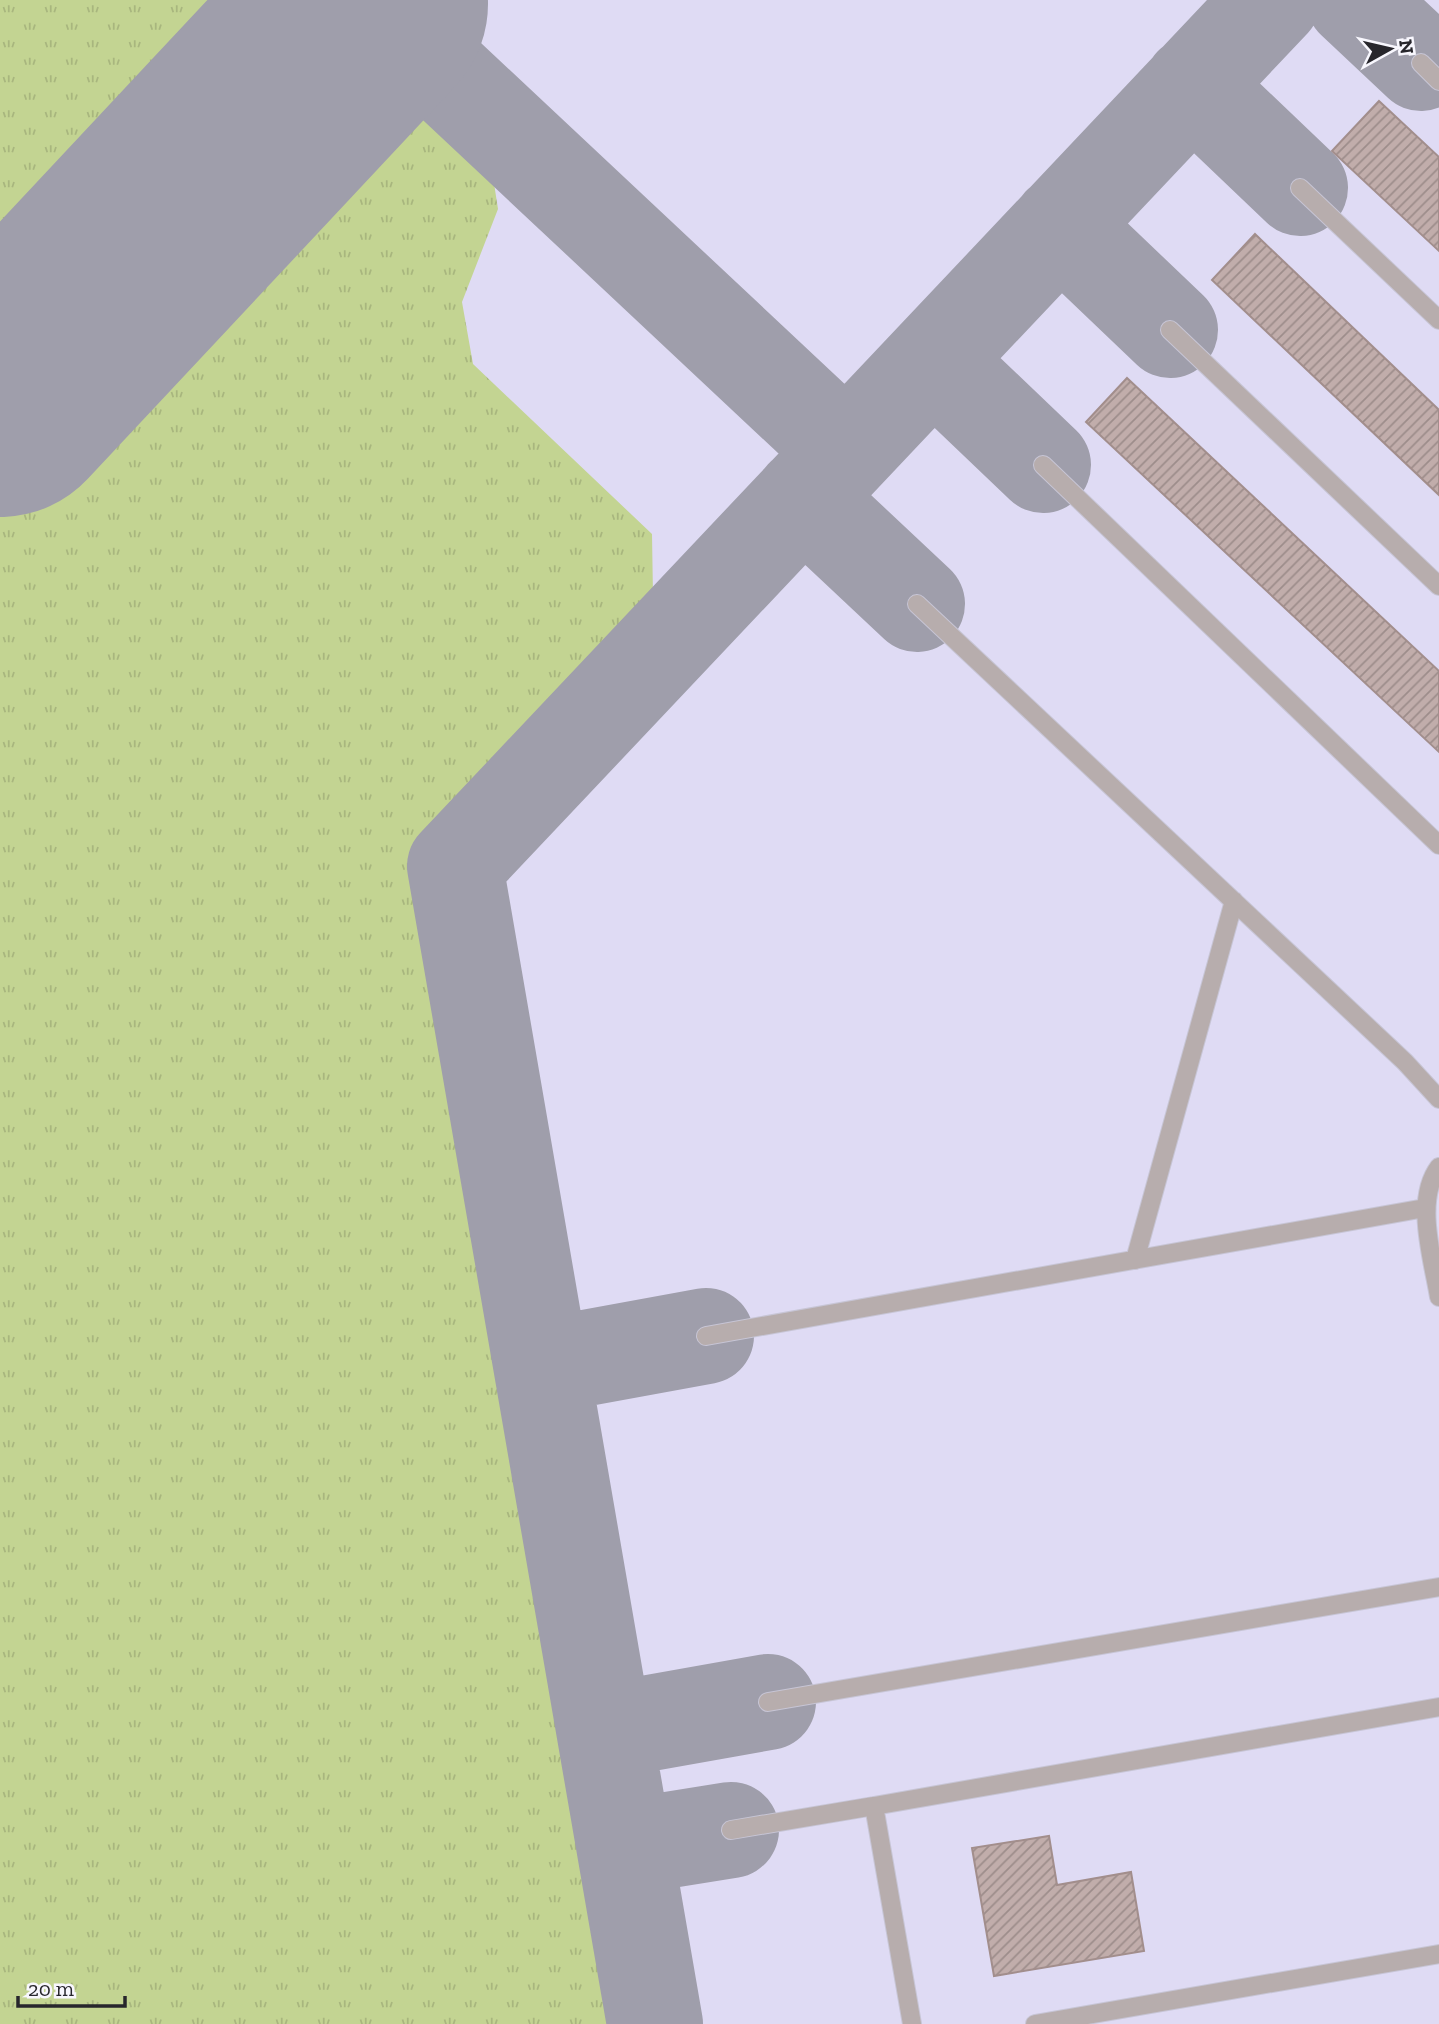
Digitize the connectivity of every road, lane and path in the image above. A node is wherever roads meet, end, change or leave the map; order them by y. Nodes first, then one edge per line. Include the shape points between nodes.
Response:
1 (1420, 63) dead end
2 (1439, 81) edge
3 (1300, 188) dead end
4 (1439, 320) edge
5 (1170, 330) dead end
6 (1044, 465) dead end
7 (1439, 586) edge
8 (917, 604) dead end
9 (1439, 845) edge
10 (1234, 901) junction
11 (1439, 1099) edge
12 (1439, 1167) edge
13 (1425, 1208) junction
14 (1135, 1260) junction
15 (1439, 1297) edge
16 (706, 1336) dead end
17 (1439, 1587) edge
18 (768, 1702) dead end
19 (1439, 1707) edge
20 (874, 1806) junction
21 (731, 1830) dead end
22 (1439, 1954) edge
23 (912, 2024) edge
24 (1035, 2024) edge

1 - 2 lane
3 - 4 lane
5 - 7 lane
6 - 9 lane
8 - 10 lane
10 - 11 lane
10 - 14 lane
12 - 13 lane
13 - 14 lane
13 - 15 lane
14 - 16 lane
17 - 18 lane
19 - 20 lane
20 - 21 lane
20 - 23 lane
22 - 24 lane

